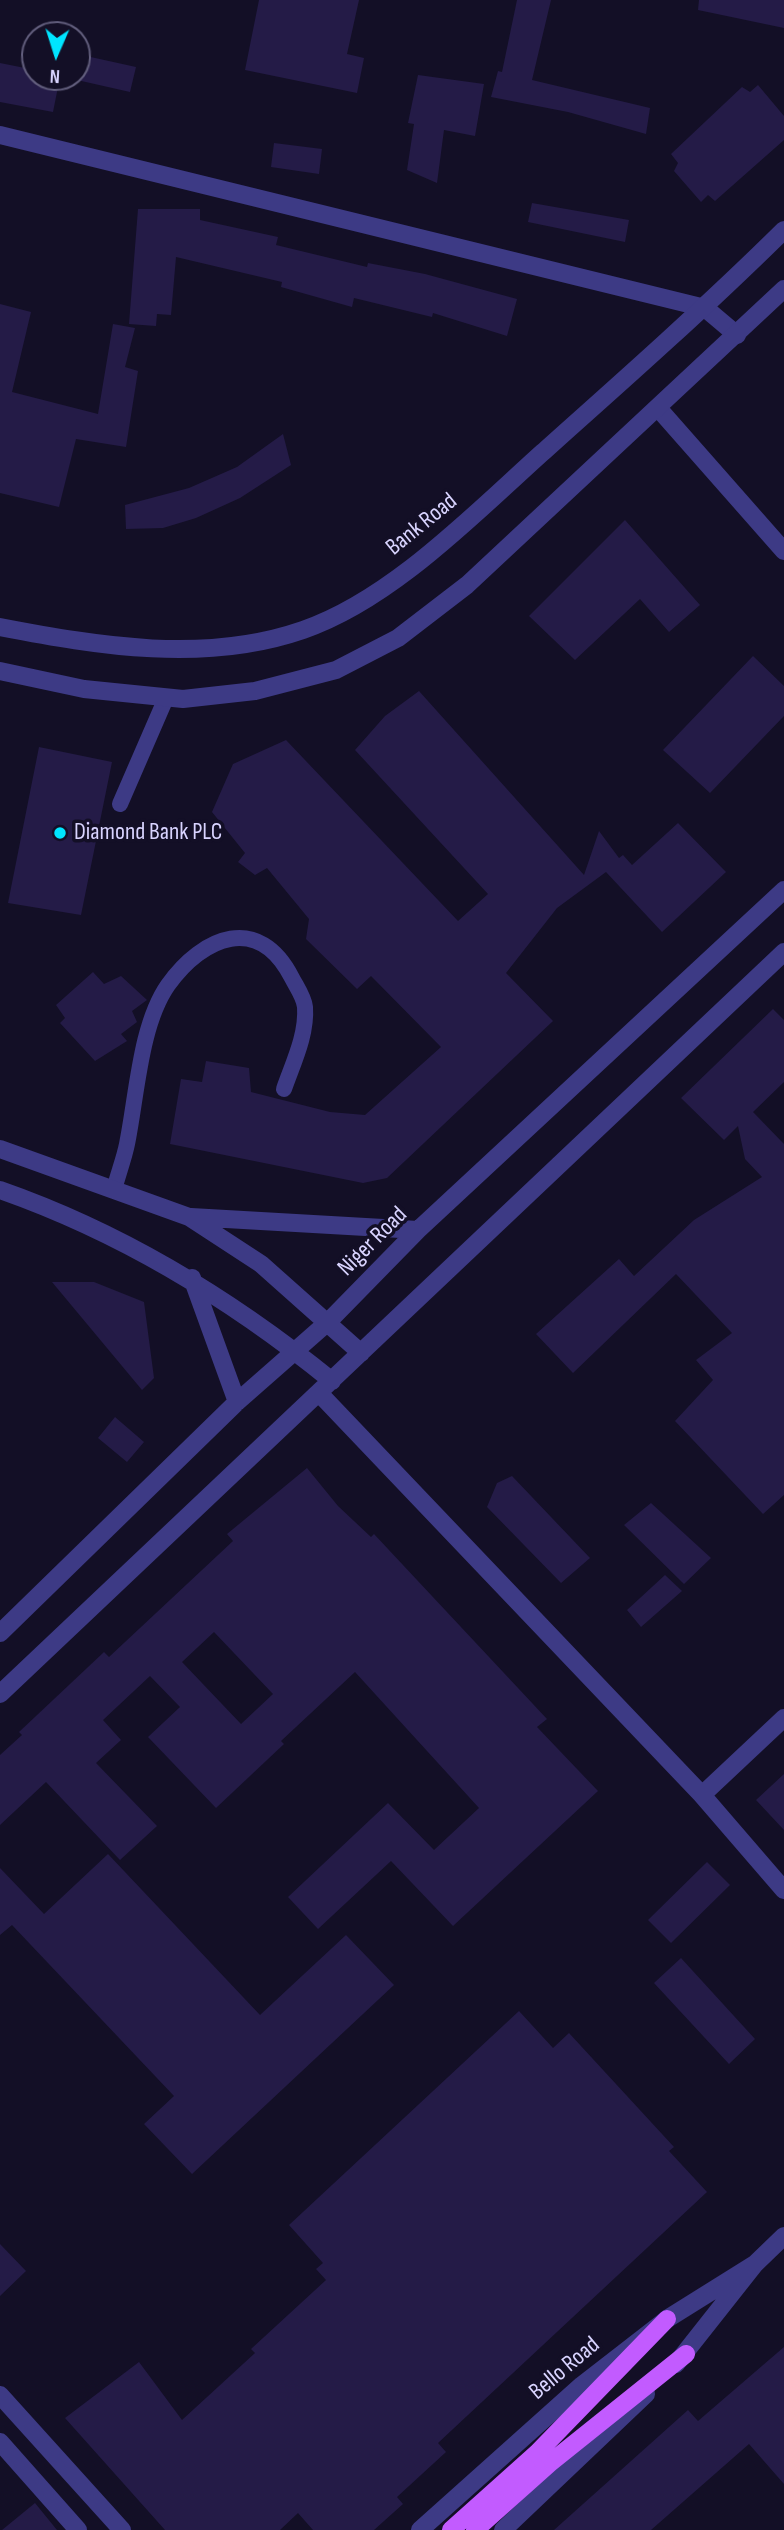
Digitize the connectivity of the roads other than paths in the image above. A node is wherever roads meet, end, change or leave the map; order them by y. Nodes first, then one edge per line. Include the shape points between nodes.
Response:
1 (0, 135) edge
2 (784, 230) edge
3 (784, 289) edge
4 (705, 308) junction
5 (737, 335) junction
6 (658, 408) junction
7 (784, 551) edge
8 (0, 627) edge
9 (0, 671) edge
10 (166, 698) junction
11 (120, 804) dead end
12 (784, 890) edge
13 (784, 952) edge
14 (284, 1088) dead end
15 (0, 1149) edge
16 (114, 1189) junction
17 (0, 1190) edge
18 (189, 1217) junction
19 (418, 1230) junction
20 (192, 1278) junction
21 (328, 1322) junction
22 (296, 1352) junction
23 (361, 1353) junction
24 (325, 1387) junction
25 (237, 1402) junction
26 (0, 1633) edge
27 (0, 1694) edge
28 (784, 1718) edge
29 (702, 1795) junction
30 (784, 1890) edge
31 (784, 2236) edge
32 (755, 2264) junction
33 (667, 2319) junction
34 (685, 2354) junction
35 (0, 2395) edge
36 (0, 2442) edge
37 (544, 2458) junction
38 (78, 2530) edge
39 (122, 2530) edge
40 (420, 2530) edge
41 (451, 2530) edge
42 (475, 2530) edge
43 (503, 2530) edge

1 - 4 street
2 - 4 street, Bank Road
3 - 5 street
4 - 5 street
4 - 8 street, Bank Road via 452,534 356,607 302,631 236,645 169,650 76,642
5 - 6 street
6 - 7 street
6 - 10 street via 467,585 398,638 335,670 255,691
9 - 10 street via 84,690
10 - 11 lane
12 - 19 street, Niger Road
13 - 23 street
14 - 16 lane via 304,1029 305,1004 286,965 258,939 225,938 189,961 153,1011 127,1147
15 - 16 street
16 - 18 street
17 - 20 street via 77,1218
18 - 19 street
18 - 21 street via 261,1264
19 - 21 street, Niger Road
20 - 22 street
20 - 25 street
21 - 22 street, Niger Road
21 - 23 street
22 - 24 street
22 - 25 street, Niger Road
23 - 24 street
24 - 27 street
24 - 29 street
25 - 26 street, Niger Road
28 - 29 street
29 - 30 street
31 - 32 street, Bello Road
32 - 33 street, Bello Road
32 - 34 street, Bello Road
33 - 37 main road
33 - 40 street, Bello Road via 582,2385
34 - 37 main road
34 - 43 street, Bello Road via 597,2444
35 - 39 street
36 - 38 street
37 - 41 main road
37 - 42 main road

